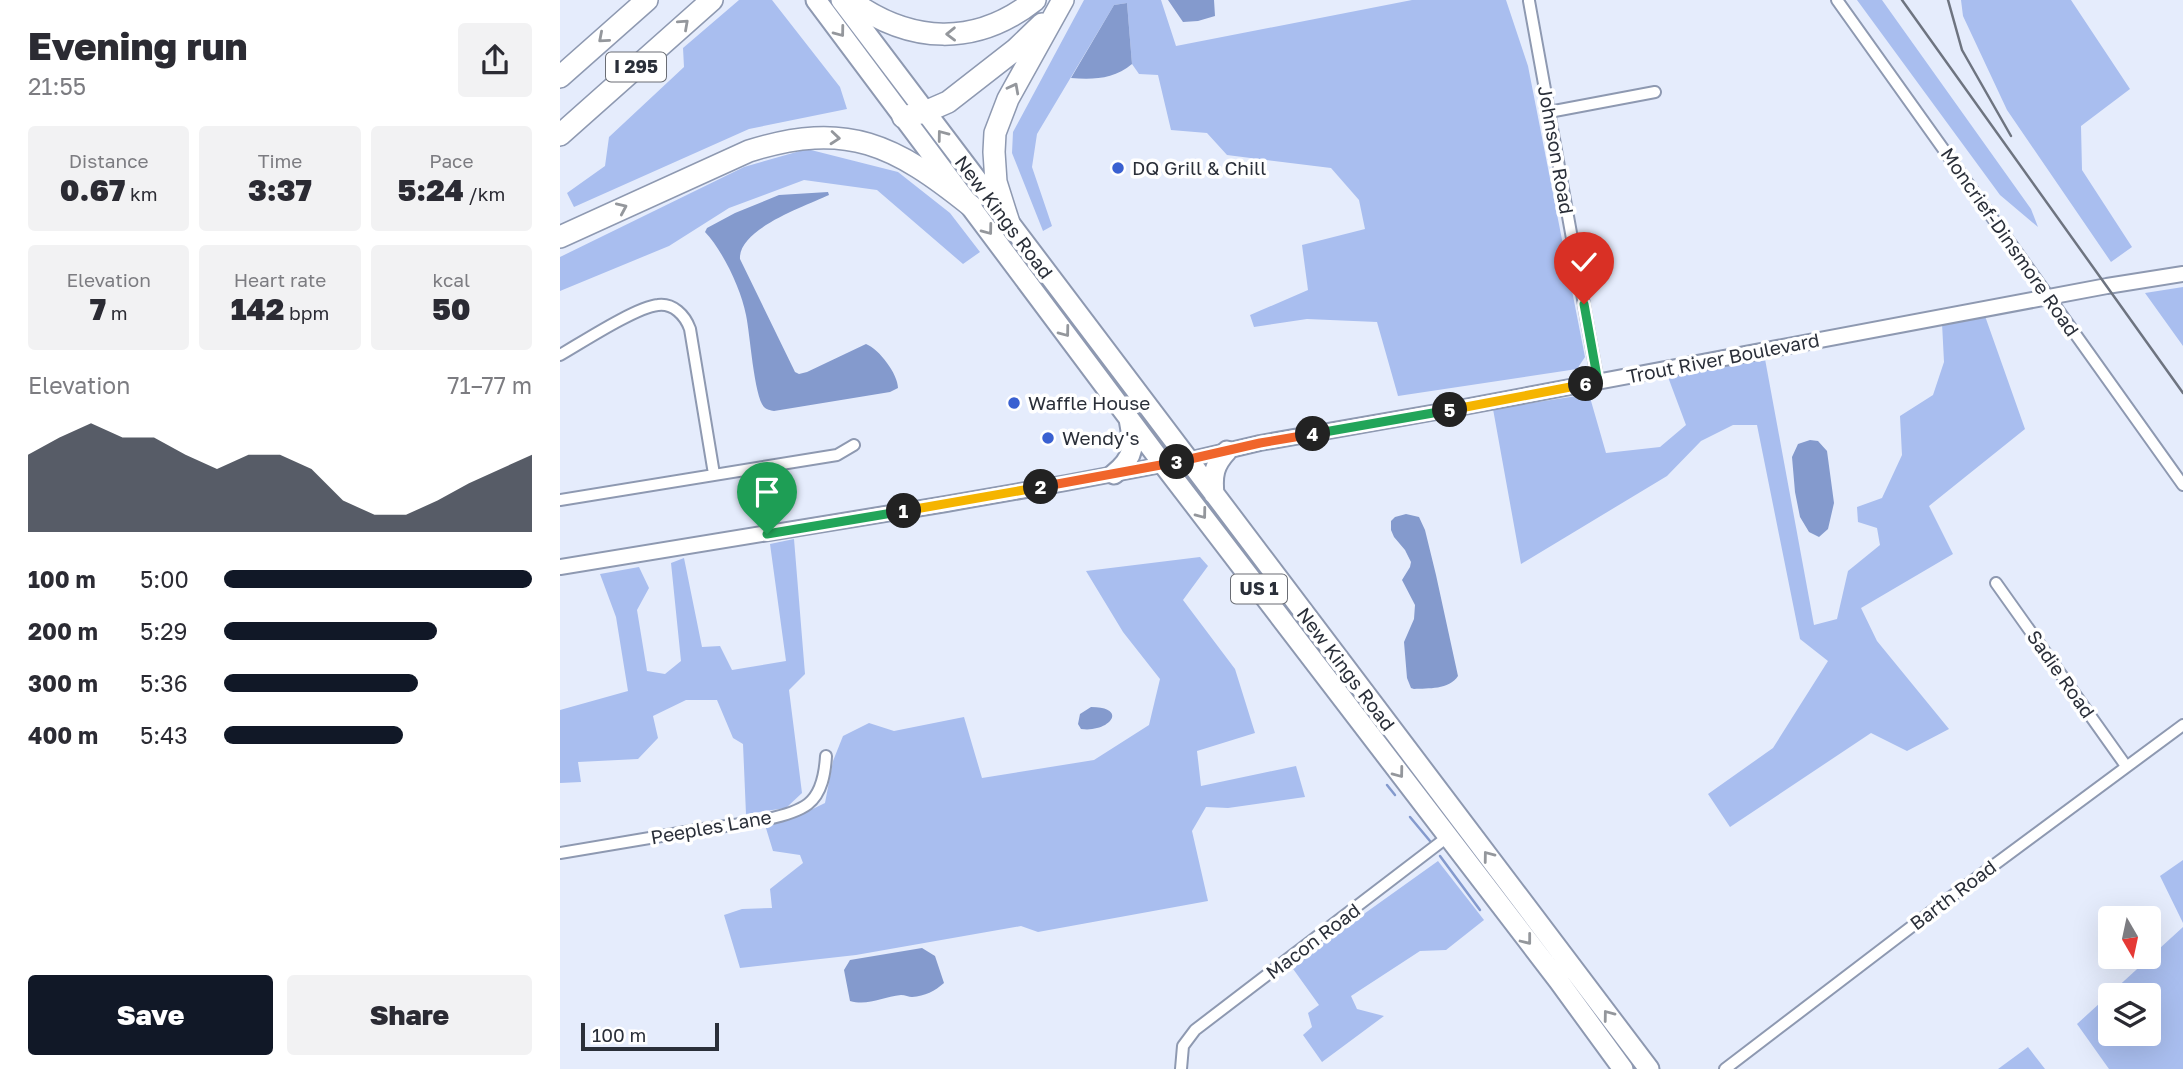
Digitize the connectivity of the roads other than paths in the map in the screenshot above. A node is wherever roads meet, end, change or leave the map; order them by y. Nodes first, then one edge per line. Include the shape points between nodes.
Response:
1 (647, 0) edge
2 (712, 0) edge
3 (816, 0) edge
4 (841, 0) edge
5 (850, 0) edge
6 (1035, 0) edge
7 (1837, 0) edge
8 (1529, 1) edge
9 (1060, 5) edge
10 (560, 77) edge
11 (1655, 92) dead end
12 (925, 112) junction
13 (1549, 112) junction
14 (903, 117) junction
15 (560, 135) edge
16 (971, 206) junction
17 (1009, 223) junction
18 (560, 237) edge
19 (2183, 274) edge
20 (2049, 297) junction
21 (560, 355) edge
22 (1598, 382) junction
23 (1129, 418) junction
24 (854, 445) dead end
25 (1227, 451) junction
26 (1188, 460) junction
27 (1164, 464) junction
28 (713, 474) junction
29 (1114, 474) junction
30 (2183, 485) edge
31 (1214, 495) junction
32 (560, 500) edge
33 (560, 567) edge
34 (1251, 579) junction
35 (1996, 583) dead end
36 (1353, 678) junction
37 (1337, 691) junction
38 (2183, 725) edge
39 (826, 756) dead end
40 (2126, 766) junction
41 (1420, 767) junction
42 (1456, 830) junction
43 (560, 853) edge
44 (1181, 1069) edge
45 (1623, 1069) edge
46 (1649, 1069) edge
47 (1725, 1069) edge

1 -> 10 highway, I 295
15 -> 2 highway, I 295
3 -> 14 highway, New Kings Road / US 1
4 - 12 highway, New Kings Road / US 1
6 -> 5 highway via 996,24 952,35 906,30
7 - 20 street, Moncrief-Dinsmore Road
8 - 13 street, Johnson Road
9 - 12 highway via 1006,57 948,102
17 -> 9 highway via 996,182 995,133 1008,99
11 - 13 street
12 - 14 highway
17 -> 12 highway, New Kings Road / US 1
13 - 22 street, Johnson Road
14 - 16 highway, New Kings Road / US 1
18 -> 16 highway via 749,151 810,137 847,139 887,150 935,177
16 -> 23 highway, New Kings Road / US 1
17 - 26 highway, New Kings Road / US 1
19 - 20 street, Trout River Boulevard
20 - 22 street, Trout River Boulevard
20 - 30 street, Moncrief-Dinsmore Road
21 - 28 street via 642,309 660,304 677,310 690,329
22 - 25 street, Trout River Boulevard
23 - 27 highway, New Kings Road / US 1
23 - 29 highway via 1132,453
24 - 28 street via 837,455
25 - 26 street, Trout River Boulevard
25 - 31 highway via 1214,469
26 - 27 street, Trout River Boulevard
26 - 31 highway, New Kings Road / US 1
27 - 29 street, Trout River Boulevard
27 -> 34 highway, New Kings Road / US 1
28 - 32 street
29 - 33 street, Trout River Boulevard
31 - 36 highway, New Kings Road / US 1
34 - 36 highway via 1293,615 1339,676
34 - 37 highway, New Kings Road / US 1
35 - 40 street, Sadie Road
36 - 41 highway, New Kings Road / US 1
37 - 41 highway via 1348,692 1379,730
37 -> 42 highway, New Kings Road / US 1
38 - 40 street, Barth Road
39 - 43 street, Peeples Lane via 816,795 809,804 788,813
40 - 47 street, Barth Road
41 - 42 highway, New Kings Road / US 1
42 - 44 street, Macon Road via 1195,1030 1184,1046
42 -> 45 highway, New Kings Road / US 1
46 -> 42 highway, New Kings Road / US 1

